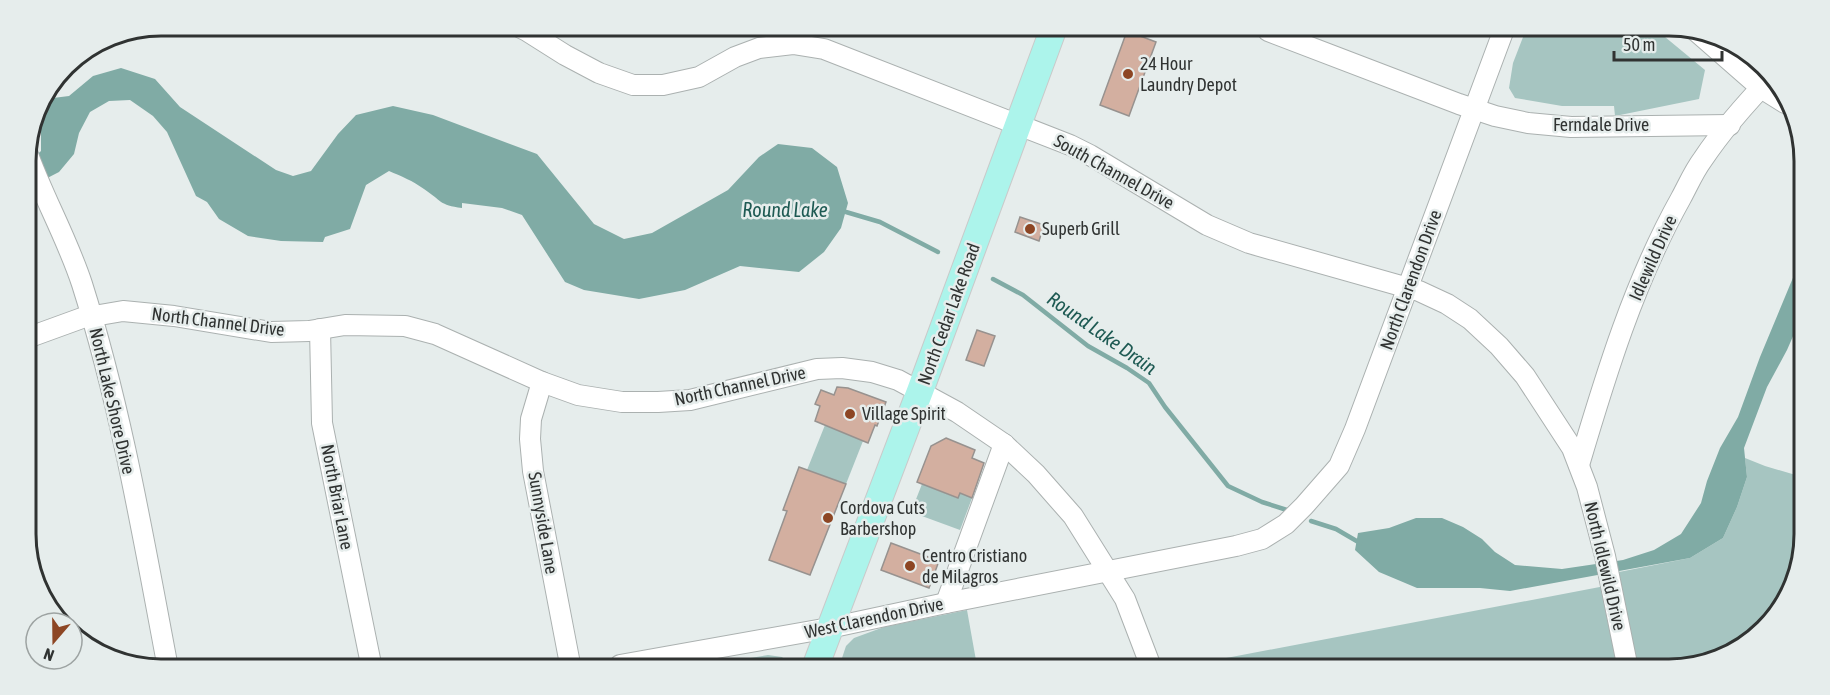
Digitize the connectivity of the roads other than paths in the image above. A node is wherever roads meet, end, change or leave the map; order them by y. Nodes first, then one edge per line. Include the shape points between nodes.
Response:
1 (545, 36) edge
2 (1051, 36) edge
3 (1282, 36) edge
4 (1501, 36) edge
5 (1715, 45) edge
6 (1763, 78) edge
7 (1766, 82) edge
8 (1474, 109) junction
9 (1019, 124) junction
10 (1730, 125) junction
11 (36, 173) edge
12 (1408, 288) junction
13 (92, 316) junction
14 (320, 329) junction
15 (36, 335) edge
16 (542, 382) junction
17 (920, 391) junction
18 (1004, 444) junction
19 (1579, 465) junction
20 (1296, 514) joint
21 (1108, 571) junction
22 (946, 603) junction
23 (829, 628) junction
24 (165, 659) edge
25 (369, 659) edge
26 (569, 659) edge
27 (654, 659) edge
28 (818, 659) edge
29 (1148, 659) edge
30 (1626, 659) edge

1 - 9 street, South Channel Drive via 564,55 633,85 663,85 699,77 759,48 794,44 824,49
2 - 9 main road, North Cedar Lake Road
3 - 8 street, Ferndale Drive
4 - 8 street, North Clarendon Drive
5 - 6 street
7 - 10 street, Idlewild Drive
8 - 10 street, Ferndale Drive via 1528,123 1571,127
8 - 12 street, North Clarendon Drive
9 - 12 street, South Channel Drive via 1090,155 1207,225 1250,243
9 - 17 main road, North Cedar Lake Road
10 - 19 street, Idlewild Drive via 1702,159 1668,220 1600,394
11 - 13 street, North Lake Shore Drive
12 - 19 street, South Channel Drive via 1447,304 1499,346 1525,376
12 - 20 street, North Clarendon Drive via 1339,466
13 - 14 street, North Channel Drive via 123,310 271,332
13 - 15 street, North Channel Drive
13 - 24 street, North Lake Shore Drive via 116,408
14 - 16 street, North Channel Drive via 345,325 405,326 435,334
14 - 25 street, North Briar Lane via 322,423
16 - 17 street, North Channel Drive via 578,395 622,402 658,402 690,400 817,369 842,368 898,380
16 - 26 street, Sunnyside Lane via 531,419 530,439
17 - 18 street, North Channel Drive
17 - 23 main road, North Cedar Lake Road
18 - 21 street, North Channel Drive via 1073,516
18 - 22 street
19 - 30 street, North Idlewild Drive via 1605,556
20 - 21 street, West Clarendon Drive via 1262,539
21 - 22 street, West Clarendon Drive
21 - 29 street, North Channel Drive via 1125,599
22 - 23 street, West Clarendon Drive
23 - 27 street, West Clarendon Drive
23 - 28 main road, North Cedar Lake Road

